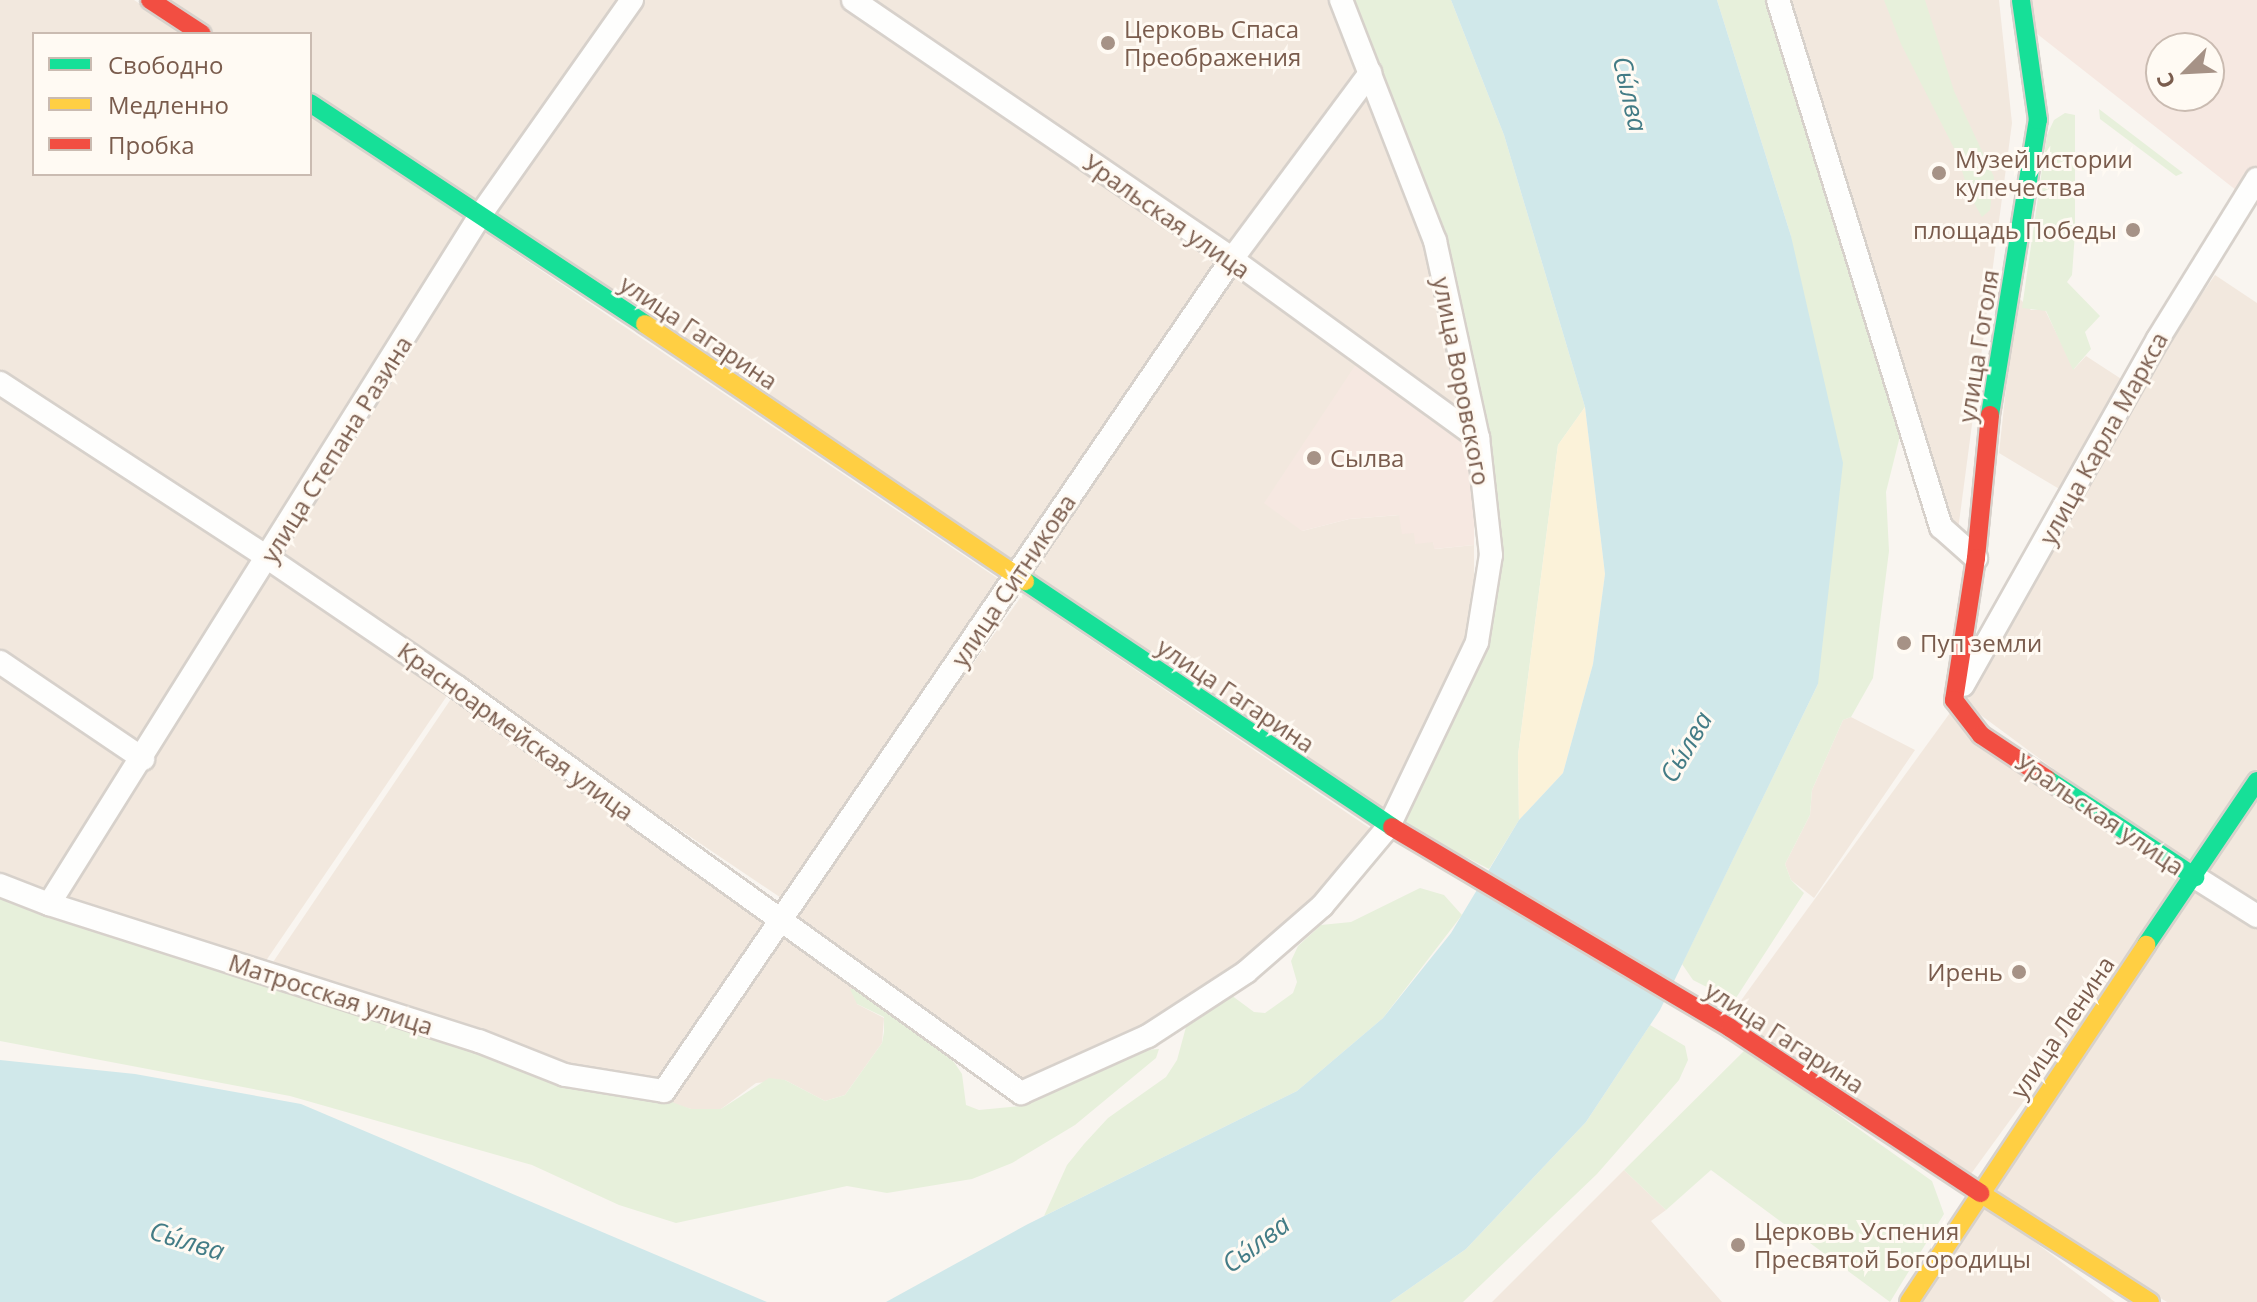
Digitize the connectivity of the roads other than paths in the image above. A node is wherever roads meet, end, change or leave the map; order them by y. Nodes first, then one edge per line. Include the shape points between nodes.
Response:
1 (150, 0) edge
2 (632, 0) edge
3 (853, 0) edge
4 (1341, 0) edge
5 (1778, 0) edge
6 (2021, 0) edge
7 (199, 32) edge
8 (1370, 73) junction
9 (312, 104) edge
10 (2257, 179) edge
11 (481, 214) junction
12 (1232, 259) junction
13 (0, 383) edge
14 (1478, 438) junction
15 (268, 558) junction
16 (1976, 558) junction
17 (1015, 575) junction
18 (0, 662) edge
19 (1954, 700) junction
20 (143, 759) junction
21 (2257, 781) edge
22 (1389, 826) junction
23 (2195, 877) junction
24 (0, 885) edge
25 (49, 904) junction
26 (2257, 916) edge
27 (782, 923) junction
28 (664, 1091) joint
29 (1021, 1093) joint
30 (1978, 1193) junction
31 (1909, 1302) edge
32 (2150, 1302) edge

1 - 7 main road
2 - 11 street, улица Степана Разина
3 - 12 street, Уральская улица
4 - 8 street, улица Воровского
5 - 16 street via 1941,527
6 - 16 main road, улица Гоголя via 2038,120 1992,399
8 - 12 street, улица Ситникова
8 - 14 street, улица Воровского via 1435,241
9 - 11 main road, улица Гагарина
10 - 19 street, улица Карла Маркса via 2158,339
11 - 15 street, улица Степана Разина
11 - 17 main road, улица Гагарина
12 - 14 street, Уральская улица
12 - 17 street, улица Ситникова
13 - 15 street, Красноармейская улица
14 - 22 street, улица Воровского via 1491,555 1477,642
15 - 20 street, улица Степана Разина
15 - 27 street, Красноармейская улица via 457,687
16 - 19 main road, улица Гоголя
17 - 22 main road, улица Гагарина
17 - 27 street, улица Ситникова
18 - 20 street
19 - 23 main road, Уральская улица via 1981,735
20 - 25 street, улица Степана Разина
21 - 23 main road, улица Ленина
22 - 29 street, улица Воровского via 1322,906 1246,972 1148,1036
22 - 30 main road, улица Гагарина via 1730,1028
23 - 26 street, Уральская улица
23 - 30 main road, улица Ленина
24 - 25 street, Матросская улица
25 - 28 street, Матросская улица via 479,1041 565,1075
27 - 28 street, улица Ситникова
27 - 29 street, Красноармейская улица
30 - 31 main road, улица Ленина
30 - 32 main road, улица Гагарина

